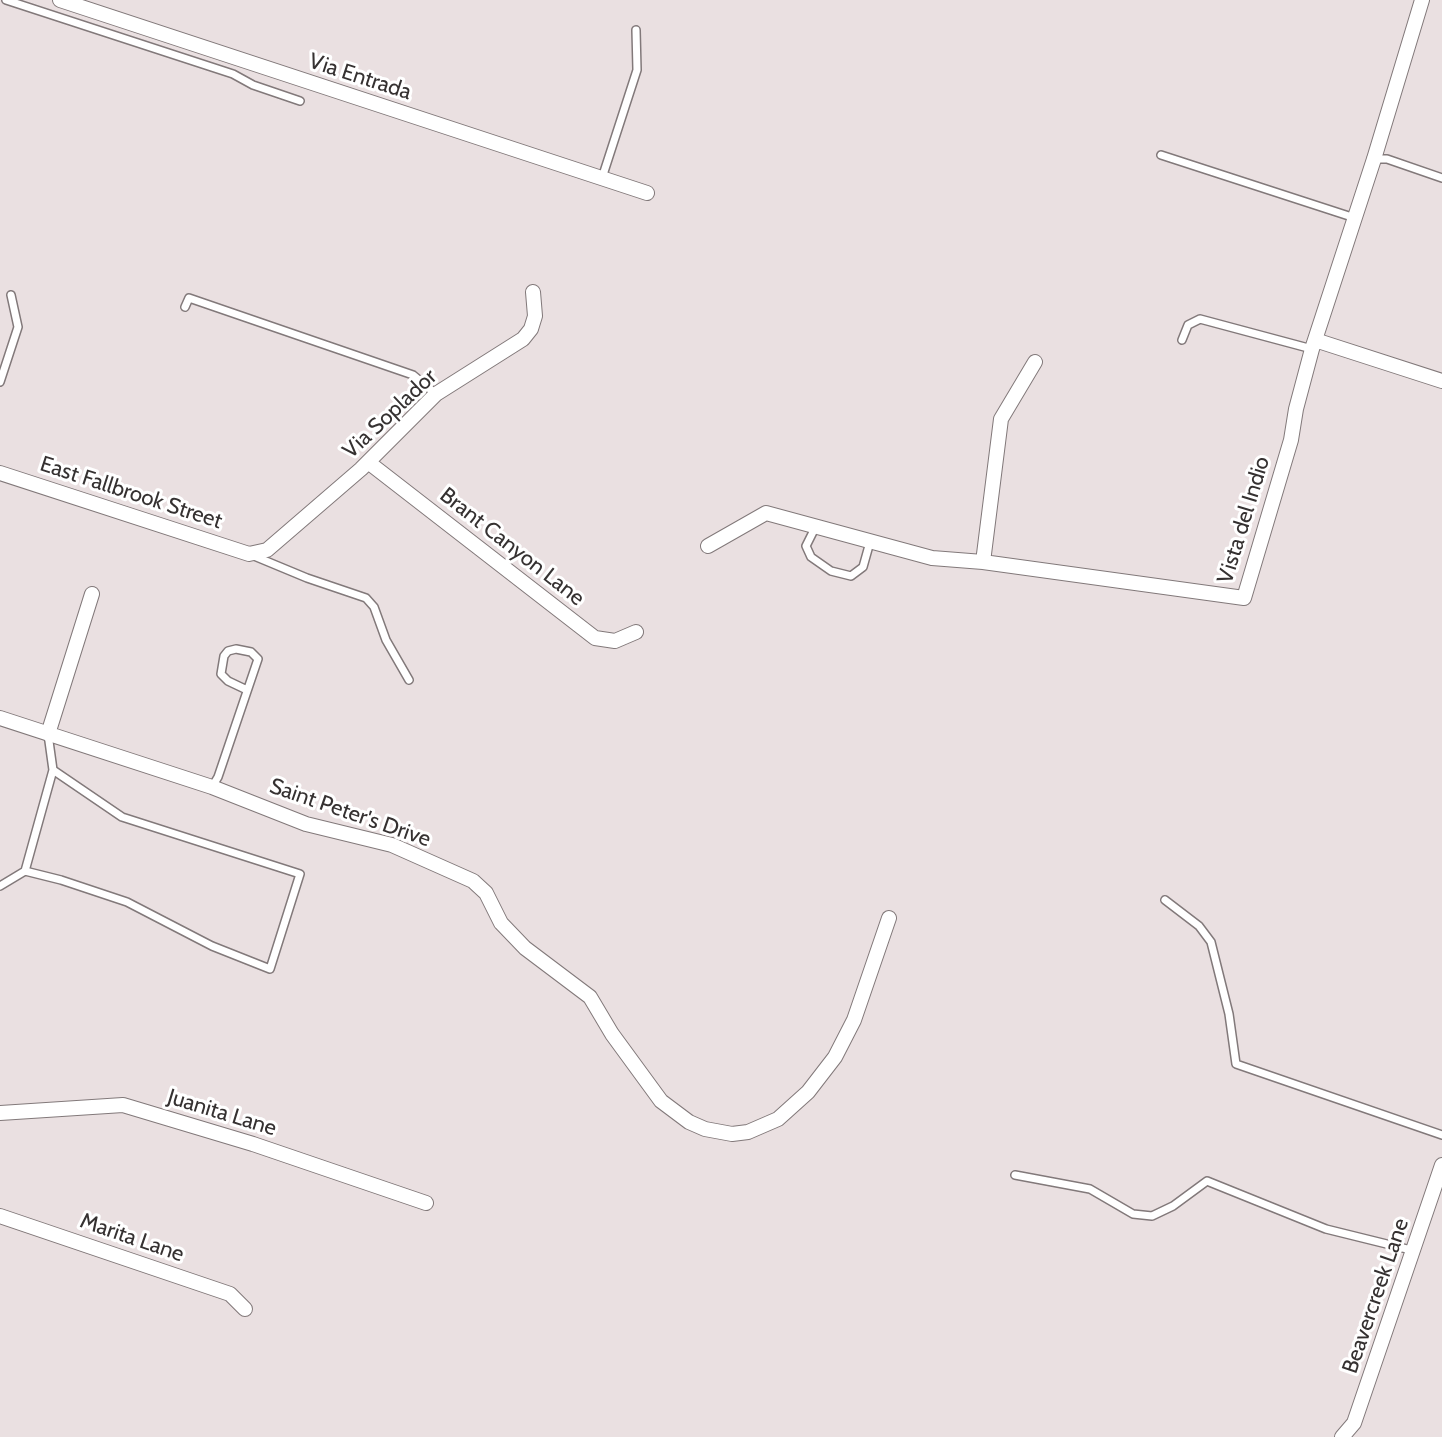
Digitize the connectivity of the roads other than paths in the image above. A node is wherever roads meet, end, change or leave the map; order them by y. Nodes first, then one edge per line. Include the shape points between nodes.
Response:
1 (6, 0) edge
2 (60, 0) edge
3 (1422, 0) edge
4 (636, 30) dead end
5 (300, 101) dead end
6 (1161, 156) dead end
7 (1374, 159) junction
8 (602, 178) junction
9 (1442, 178) edge
10 (647, 193) dead end
11 (1355, 218) junction
12 (533, 292) dead end
13 (11, 295) dead end
14 (184, 307) dead end
15 (1182, 340) dead end
16 (1314, 345) junction
17 (1035, 362) dead end
18 (1442, 381) edge
19 (0, 382) edge
20 (436, 394) junction
21 (368, 462) junction
22 (0, 473) edge
23 (816, 526) junction
24 (871, 541) junction
25 (708, 546) dead end
26 (249, 554) junction
27 (983, 562) junction
28 (92, 594) dead end
29 (636, 632) dead end
30 (409, 680) dead end
31 (247, 690) junction
32 (0, 718) edge
33 (48, 734) junction
34 (53, 770) junction
35 (212, 787) junction
36 (26, 871) junction
37 (0, 886) edge
38 (1165, 900) dead end
39 (888, 918) dead end
40 (0, 1113) edge
41 (1442, 1135) edge
42 (1442, 1165) edge
43 (1015, 1175) dead end
44 (426, 1203) dead end
45 (0, 1216) edge
46 (1415, 1251) junction
47 (245, 1309) dead end
48 (1342, 1437) edge

1 - 5 lane via 233,74
2 - 8 street, Via Entrada
3 - 7 street, Vista del Indio
4 - 8 lane via 637,70
6 - 11 lane
7 - 9 lane via 1387,159
7 - 11 street, Vista del Indio
8 - 10 street, Via Entrada
11 - 16 street, Vista del Indio
12 - 20 street, Via Soplador via 535,316 523,339
13 - 19 lane via 18,327
14 - 20 lane via 189,298 413,375
15 - 16 lane via 1188,325 1209,320
16 - 18 street
16 - 27 street, Vista del Indio via 1291,440 1244,598
17 - 27 street via 1001,419
20 - 21 street, Via Soplador
21 - 26 street, Via Soplador via 267,550
21 - 29 street, Brant Canyon Lane via 595,638 615,641
22 - 26 street, East Fallbrook Street
23 - 24 street
23 - 24 lane via 806,546 811,557 831,571 851,576 863,567
23 - 25 street via 766,513
24 - 27 street via 932,558
26 - 30 lane via 366,598
28 - 33 street
31 - 31 lane via 258,659 251,652 228,651 221,674
31 - 35 lane
32 - 33 street, Saint Peter's Drive
33 - 34 lane
33 - 35 street, Saint Peter's Drive
34 - 36 lane
34 - 36 lane via 122,817 300,874 270,969 212,946 127,902
35 - 39 street, Saint Peter's Drive via 306,824 392,845 473,881 486,893 501,923 525,948 590,997 661,1101 705,1129 732,1134 748,1132 778,1119 808,1092 835,1057 854,1020
36 - 37 lane
38 - 41 lane via 1199,926 1211,942 1229,1014 1236,1064
40 - 44 street, Juanita Lane via 123,1105
42 - 46 street, Beavercreek Lane
43 - 46 lane via 1090,1189 1133,1214 1152,1216 1208,1181 1326,1229
45 - 47 street, Marita Lane via 230,1294
46 - 48 street, Beavercreek Lane via 1354,1423

